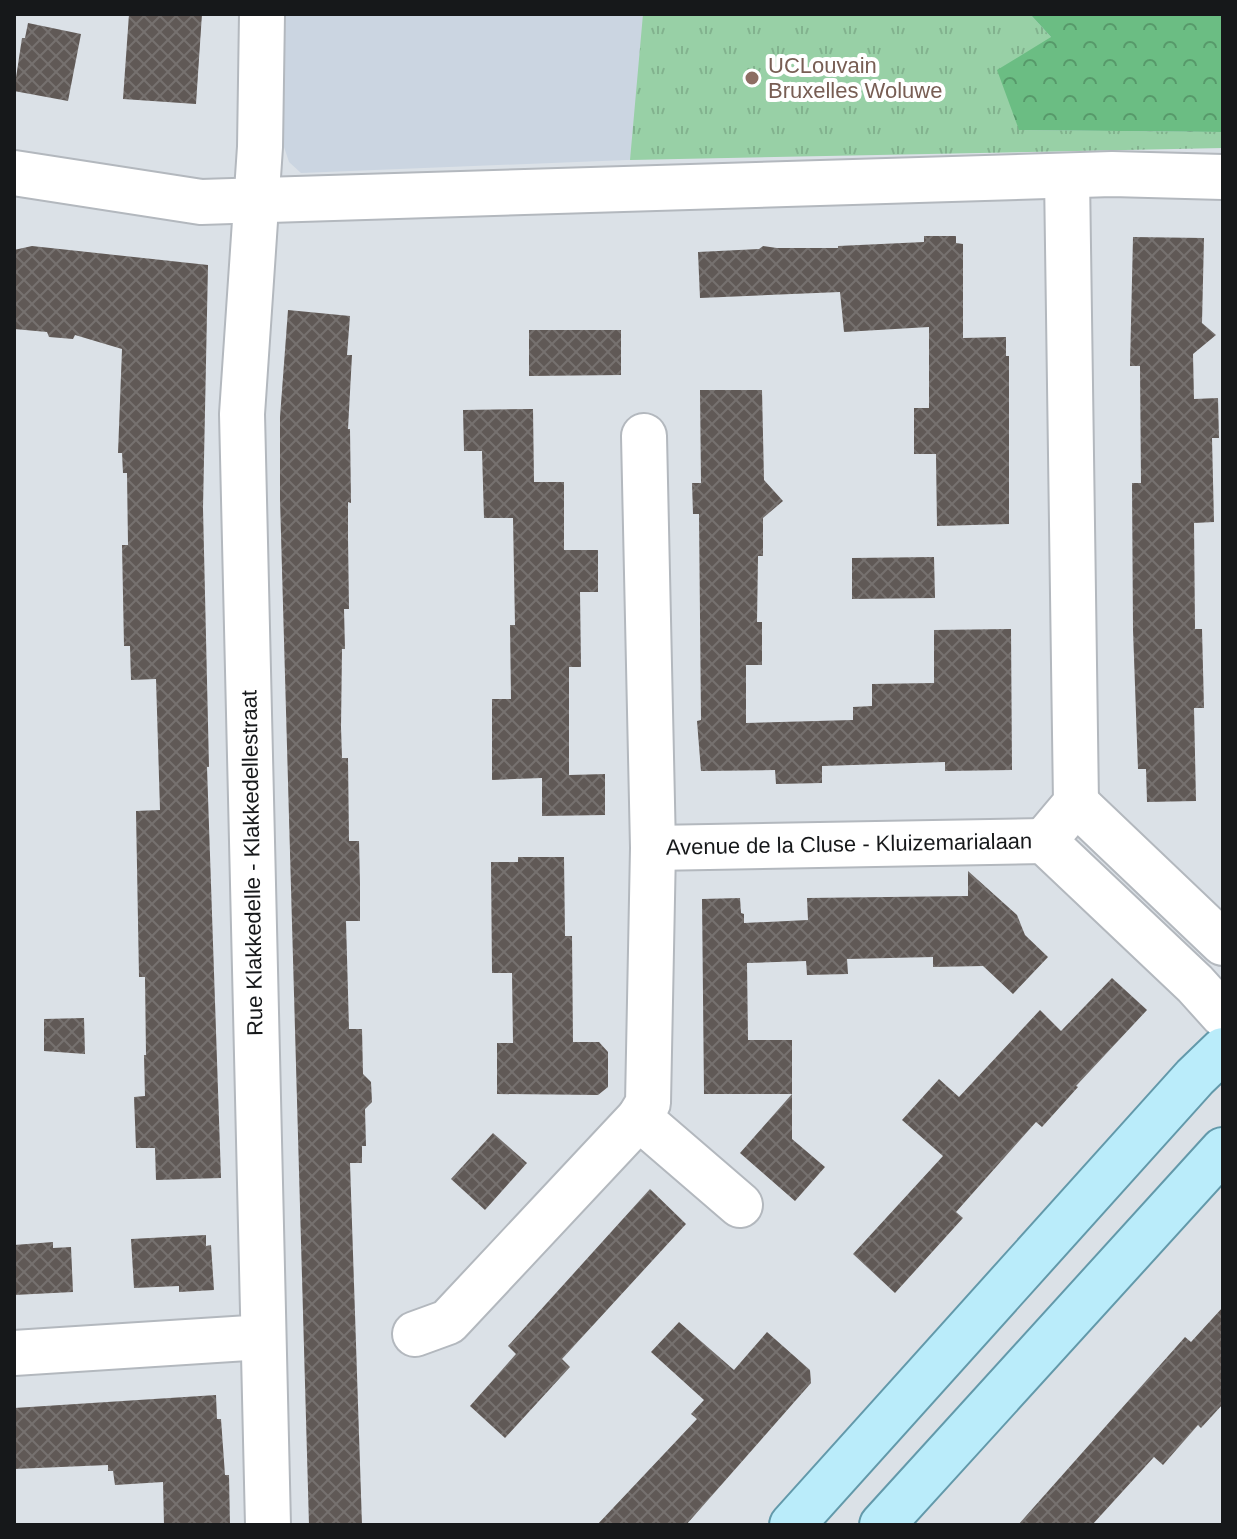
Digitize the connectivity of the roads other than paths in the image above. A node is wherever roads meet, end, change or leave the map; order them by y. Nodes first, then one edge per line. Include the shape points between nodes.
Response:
1 (262, 14) edge
2 (14, 173) edge
3 (1067, 176) junction
4 (1223, 177) edge
5 (255, 201) junction
6 (644, 436) dead end
7 (1076, 803) junction
8 (1044, 841) junction
9 (653, 848) junction
10 (1223, 943) edge
11 (1223, 1015) edge
12 (1223, 1050) edge
13 (639, 1118) junction
14 (1223, 1150) edge
15 (740, 1205) dead end
16 (415, 1334) dead end
17 (263, 1337) junction
18 (14, 1353) edge
19 (854, 1455) junction
20 (894, 1512) edge
21 (268, 1525) edge
22 (792, 1525) edge

1 - 5 street, Rue Klakkedelle - Klakkedellestraat
2 - 5 street via 201,202
3 - 4 street
3 - 5 street
3 - 7 street
5 - 17 street, Rue Klakkedelle - Klakkedellestraat via 242,414
6 - 9 street
7 - 8 street
7 - 10 street
8 - 9 street, Avenue de la Cluse - Kluizemarialaan
8 - 11 street
9 - 13 street via 648,1103
12 - 19 main road
13 - 15 street
13 - 16 street via 448,1322
14 - 20 main road
17 - 18 street
17 - 21 street, Rue Klakkedelle - Klakkedellestraat
19 - 20 main road
19 - 22 main road

